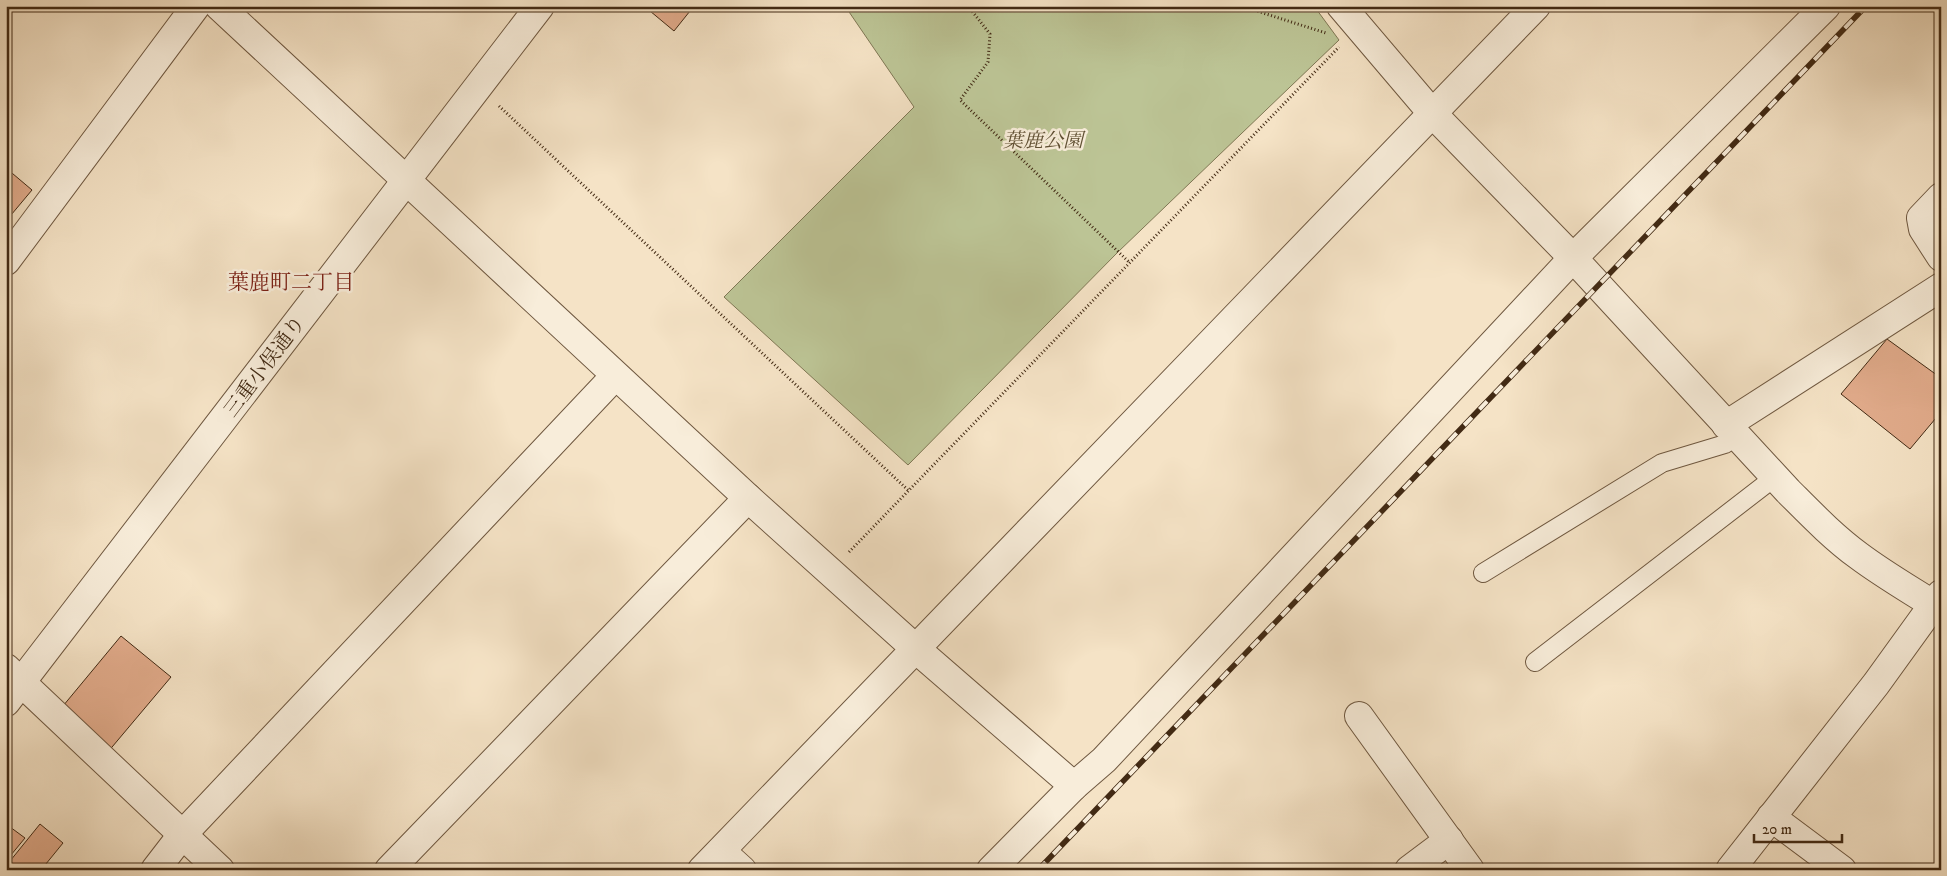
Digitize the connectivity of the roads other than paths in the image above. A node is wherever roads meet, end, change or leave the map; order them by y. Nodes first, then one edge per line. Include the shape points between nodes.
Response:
1 (196, 6) edge
2 (219, 6) edge
3 (540, 6) edge
4 (1341, 6) edge
5 (1536, 6) edge
6 (1826, 6) edge
7 (1432, 113) junction
8 (407, 180) junction
9 (1941, 197) edge
10 (1941, 257) edge
11 (1573, 258) junction
12 (6, 261) edge
13 (1941, 288) edge
14 (615, 376) junction
15 (1732, 431) junction
16 (1775, 477) junction
17 (748, 498) junction
18 (1483, 573) dead end
19 (1938, 602) edge
20 (916, 649) junction
21 (1534, 662) dead end
22 (11, 684) edge
23 (1360, 716) dead end
24 (1074, 786) junction
25 (1771, 818) junction
26 (182, 835) junction
27 (1449, 840) junction
28 (711, 860) edge
29 (155, 870) edge
30 (220, 870) edge
31 (389, 870) edge
32 (742, 870) edge
33 (990, 870) edge
34 (1409, 870) edge
35 (1470, 870) edge
36 (1730, 870) edge
37 (1842, 870) edge

1 - 12 street
2 - 8 street
3 - 8 street, 三重小俣通り
4 - 7 street
5 - 7 street
6 - 11 street
7 - 11 street
7 - 20 street
8 - 14 street
8 - 22 street, 三重小俣通り
9 - 10 street via 1921,218 1922,229
11 - 15 street
11 - 24 street via 1104,760
13 - 15 street
14 - 17 street
14 - 26 street
15 - 16 street
15 - 18 lane via 1725,444 1662,463
16 - 19 street via 1825,528 1859,556 1894,581
16 - 21 lane
17 - 20 street
17 - 31 street
19 - 25 street
20 - 24 street
20 - 28 street
22 - 26 street
23 - 27 street
24 - 33 street
25 - 36 street
25 - 37 street
26 - 29 street
26 - 30 street
27 - 34 street
27 - 35 street
28 - 32 street

